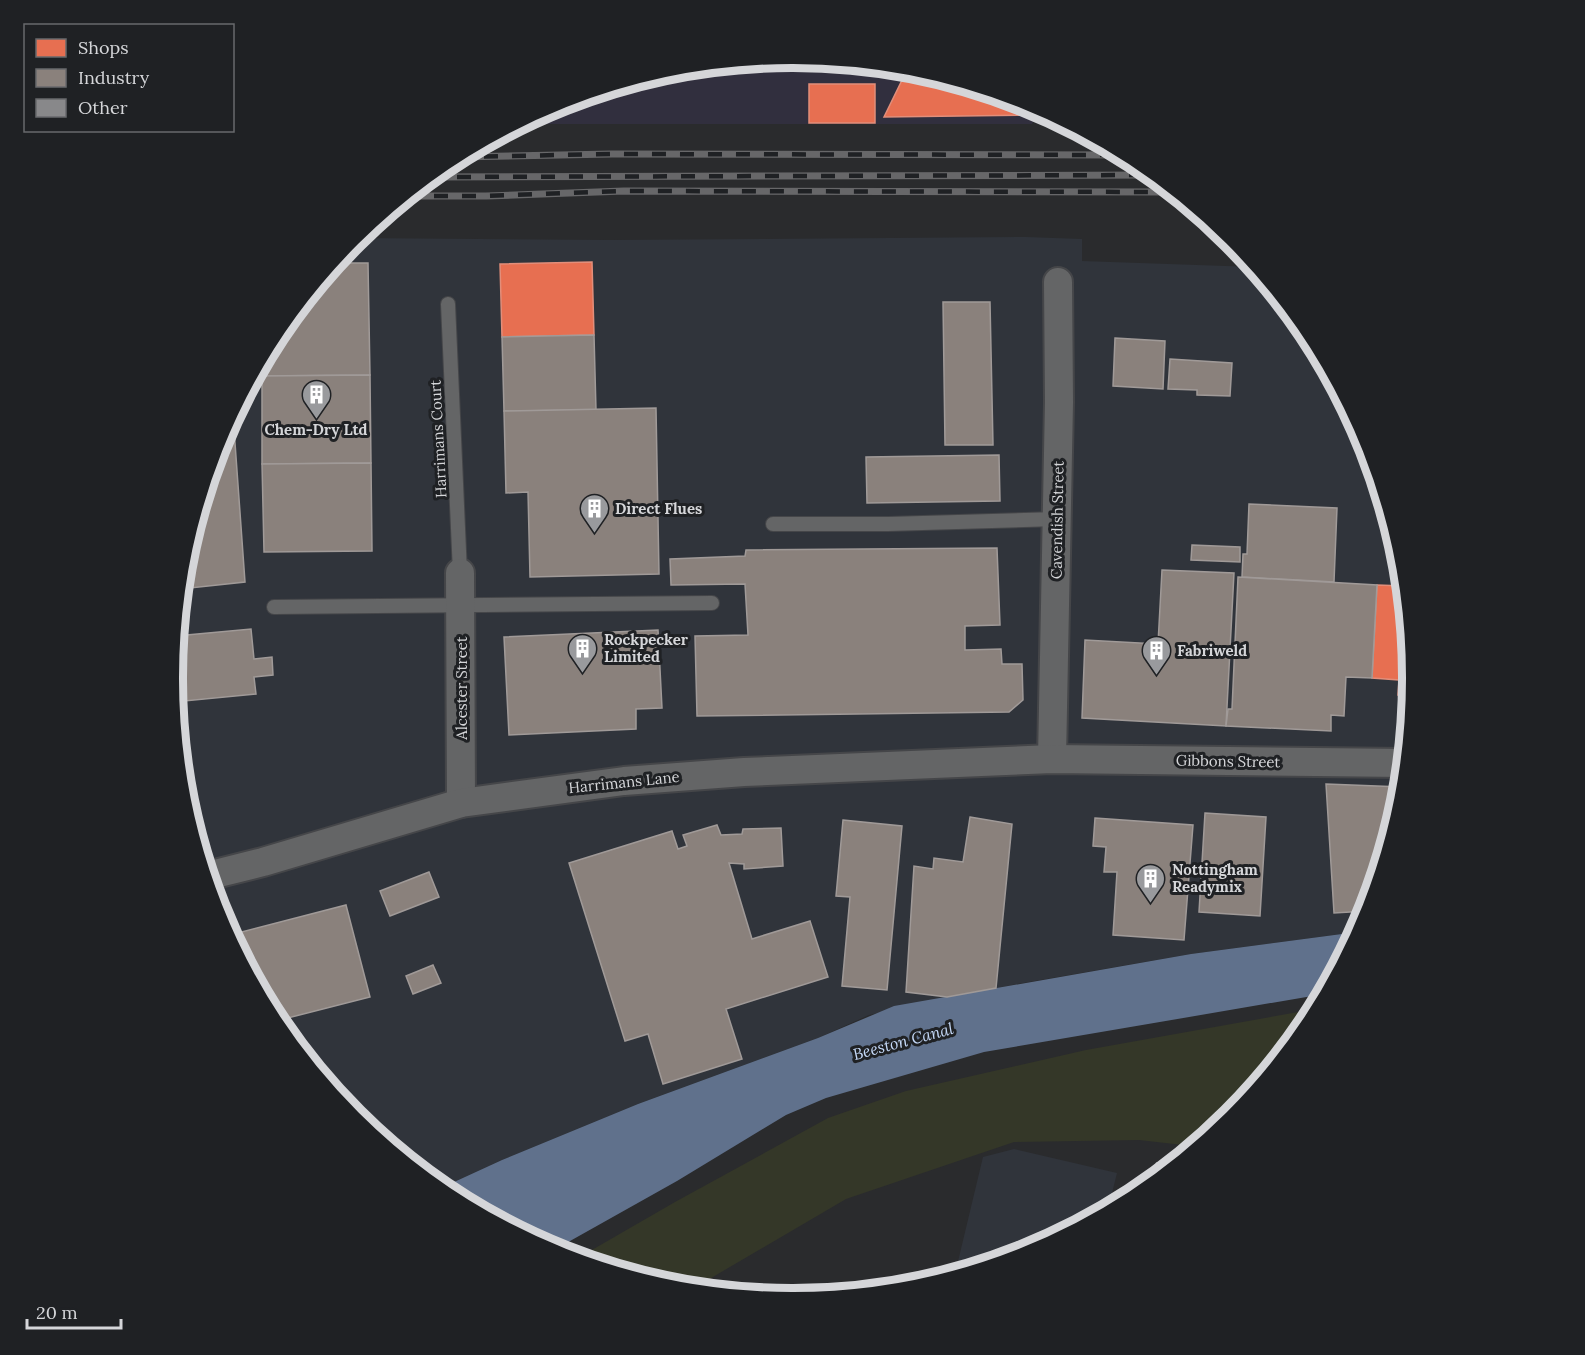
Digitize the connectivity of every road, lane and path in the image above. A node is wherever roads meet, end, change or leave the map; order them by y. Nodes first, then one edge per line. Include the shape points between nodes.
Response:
1 (1058, 282) dead end
2 (448, 304) dead end
3 (1057, 519) junction
4 (773, 524) dead end
5 (460, 573) joint
6 (712, 603) dead end
7 (460, 606) junction
8 (274, 607) dead end
9 (1052, 759) junction
10 (1396, 763) edge
11 (461, 802) junction
12 (215, 874) edge

1 - 3 street, Cavendish Street
2 - 5 lane, Harrimans Court
3 - 4 lane
3 - 9 street, Cavendish Street
5 - 7 street, Alcester Street
6 - 7 lane
7 - 8 lane
7 - 11 street, Alcester Street
9 - 10 street, Gibbons Street
9 - 11 street, Harrimans Lane via 744,772 590,784
11 - 12 street, Harrimans Lane

